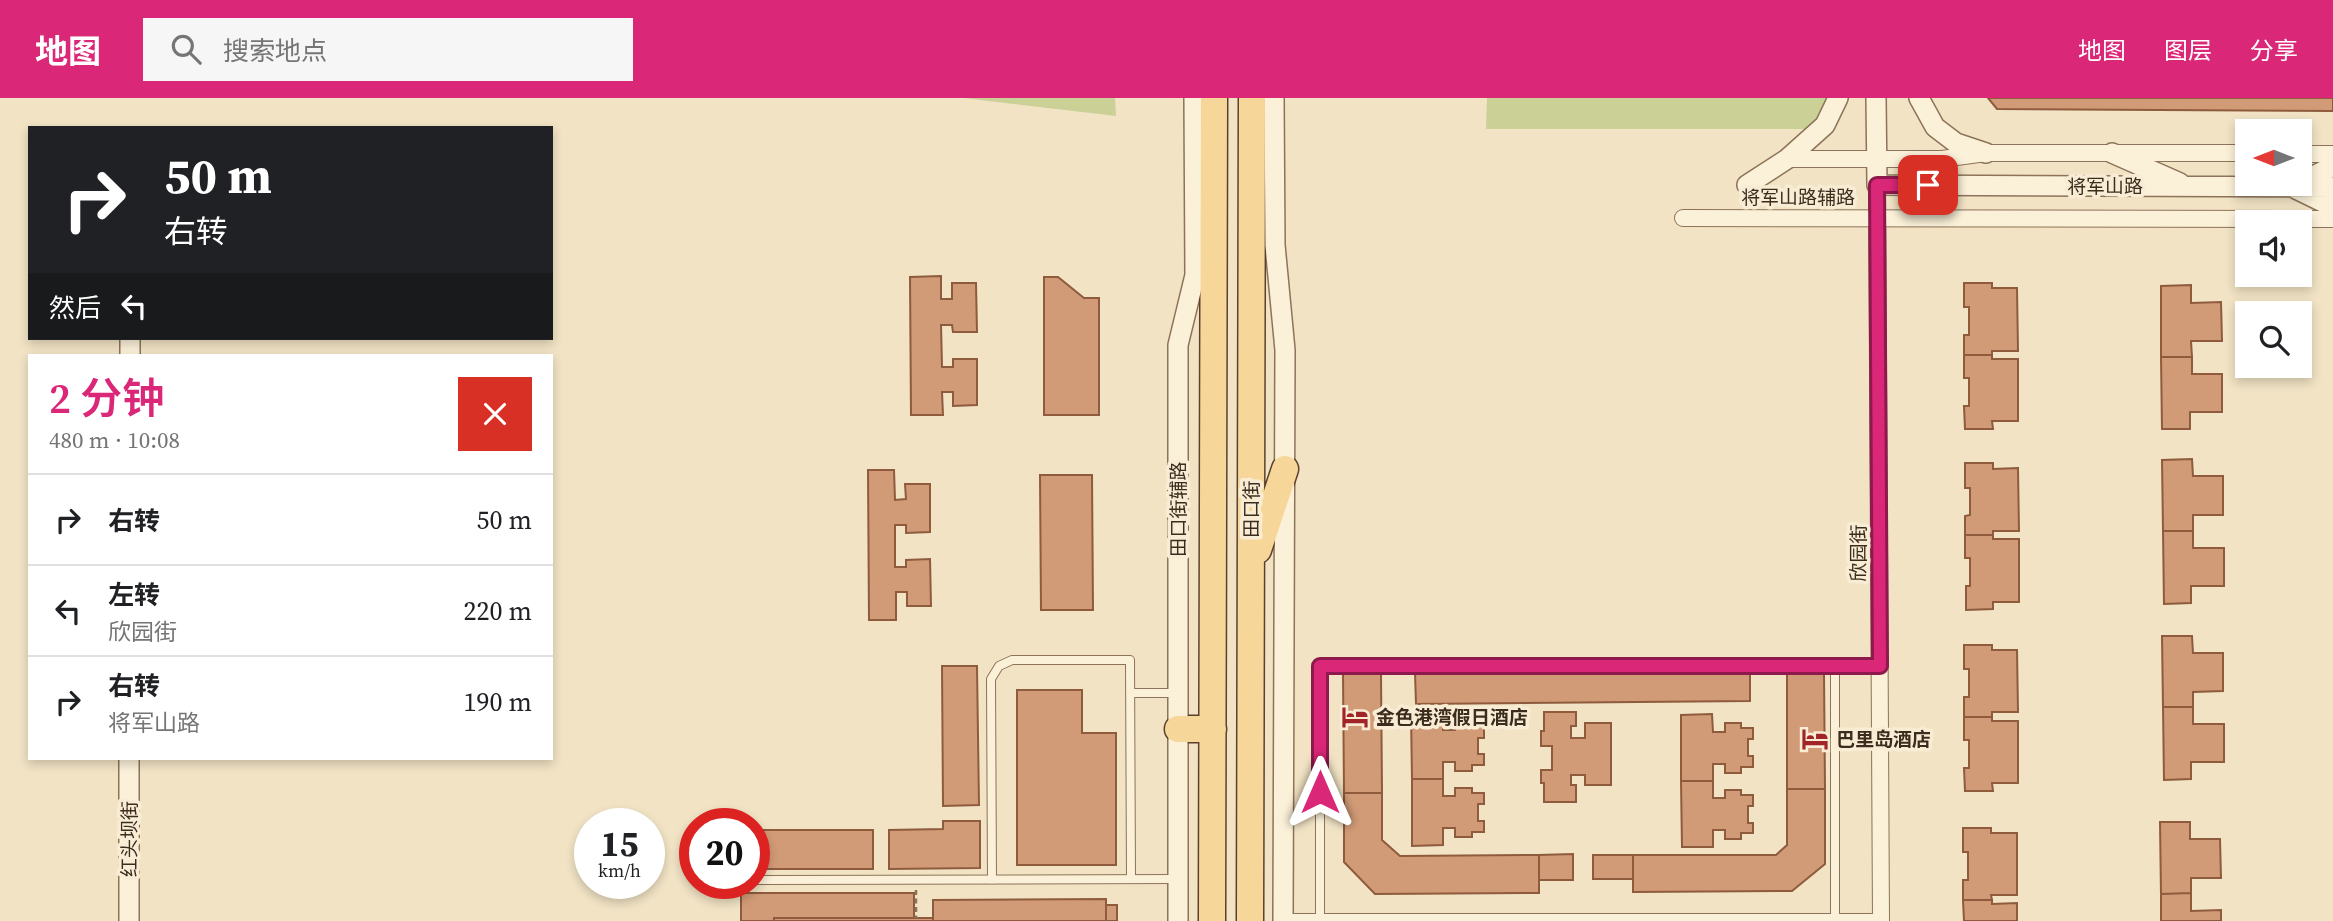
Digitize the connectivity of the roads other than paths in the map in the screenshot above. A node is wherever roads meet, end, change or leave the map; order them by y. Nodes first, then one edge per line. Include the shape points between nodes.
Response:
1 (1194, 98) edge
2 (1214, 98) edge
3 (1252, 98) edge
4 (1274, 98) edge
5 (1838, 98) edge
6 (1876, 98) edge
7 (1919, 98) edge
8 (1986, 153) junction
9 (2112, 153) junction
10 (2235, 153) edge
11 (2312, 153) edge
12 (2333, 154) edge
13 (1787, 159) junction
14 (1876, 159) junction
15 (2333, 166) edge
16 (2312, 176) edge
17 (1747, 185) dead end
18 (1877, 185) junction
19 (2235, 185) edge
20 (2312, 185) edge
21 (2187, 186) junction
22 (2333, 187) edge
23 (2312, 194) edge
24 (2333, 207) edge
25 (1683, 218) dead end
26 (1877, 218) junction
27 (2333, 219) edge
28 (1285, 469) junction
29 (1251, 572) junction
30 (1835, 666) junction
31 (1880, 666) junction
32 (1130, 693) junction
33 (1178, 693) junction
34 (1178, 729) junction
35 (1213, 729) junction
36 (130, 760) edge
37 (1178, 879) junction
38 (770, 880) edge
39 (992, 880) junction
40 (1131, 880) junction
41 (1320, 918) junction
42 (1835, 918) junction
43 (1283, 919) edge
44 (1881, 920) edge
45 (129, 921) edge
46 (1178, 921) edge
47 (1212, 921) edge
48 (1250, 921) edge

1 - 33 street, 田口街辅路 via 1195,275 1178,345
2 - 35 main road, 田口街
3 - 29 main road, 田口街
4 - 28 street via 1275,244 1285,349
5 - 13 street via 1825,125
6 - 14 street
7 - 8 street via 1935,127 1956,143
8 - 9 street, 将军山路辅路
8 - 14 street, 将军山路辅路 via 1942,159
9 - 10 street, 将军山路辅路
9 - 21 street
11 - 12 street
13 - 14 street, 将军山路辅路
13 - 17 street
14 - 18 street
15 - 16 street
18 - 21 street, 将军山路
18 - 26 street, 欣园街
19 - 21 street, 将军山路
20 - 22 street, 将军山路
23 - 24 street
25 - 26 street, 将军山路辅路
26 - 27 street, 将军山路辅路
26 - 31 street, 欣园街
28 - 29 main road
28 - 43 street
29 - 48 main road, 田口街
30 - 31 lane
30 - 41 lane via 1320,666
30 - 42 lane
31 - 44 street, 欣园街
32 - 33 lane
32 - 39 lane via 1130,660 1012,660 999,666 991,679
32 - 40 lane
33 - 34 street, 田口街辅路
34 - 35 main road
34 - 37 street, 田口街辅路
35 - 47 main road, 田口街
36 - 45 street, 红头坝街
37 - 40 lane
37 - 46 street, 田口街辅路
38 - 39 lane
39 - 40 lane
41 - 42 lane
41 - 43 lane
42 - 44 lane

